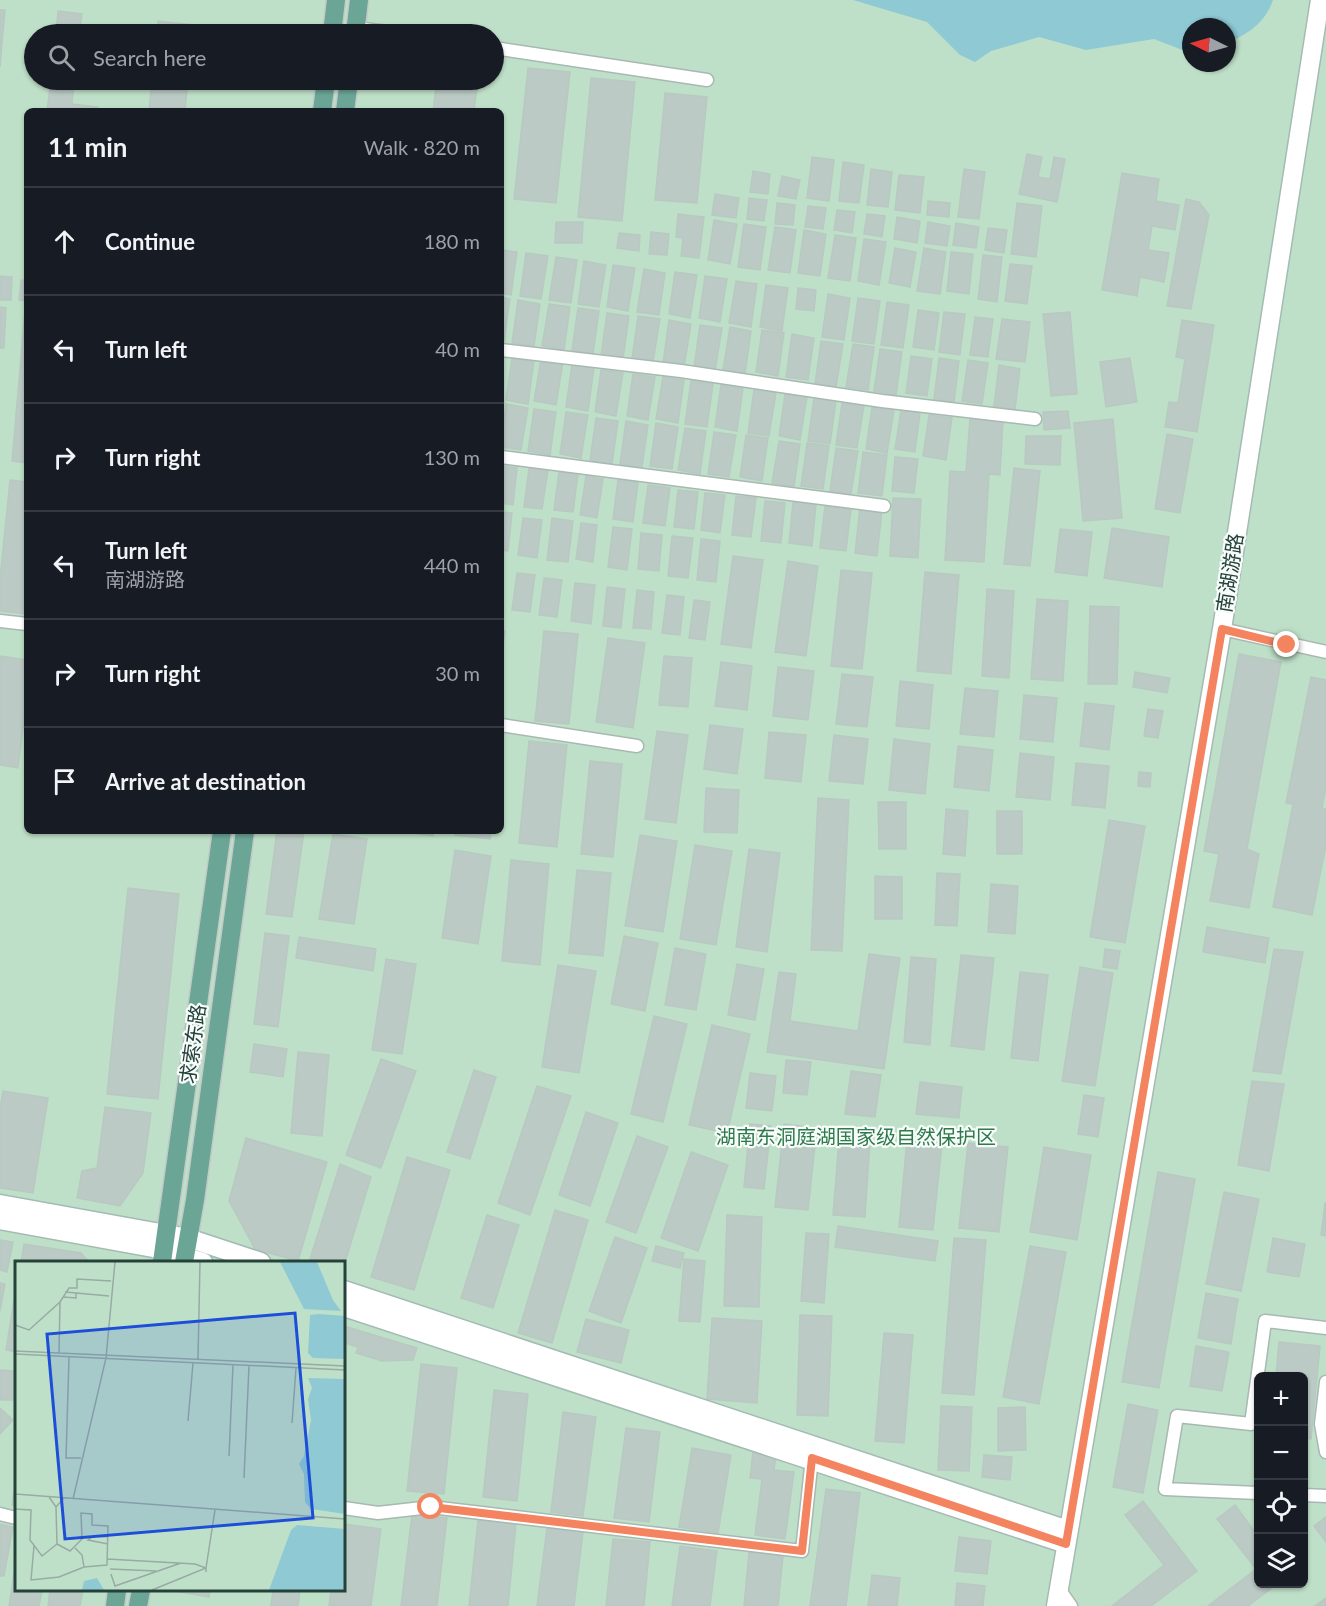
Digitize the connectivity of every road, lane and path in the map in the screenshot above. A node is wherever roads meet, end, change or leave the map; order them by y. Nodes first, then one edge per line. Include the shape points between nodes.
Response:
1 (336, 0) edge
2 (359, 0) edge
3 (1320, 0) edge
4 (333, 24) edge
5 (357, 24) edge
6 (504, 50) edge
7 (707, 80) dead end
8 (325, 90) edge
9 (348, 90) edge
10 (322, 108) edge
11 (345, 108) edge
12 (504, 350) edge
13 (1035, 419) dead end
14 (504, 457) edge
15 (884, 506) dead end
16 (0, 621) edge
17 (24, 624) edge
18 (1222, 629) junction
19 (1326, 652) edge
20 (504, 725) edge
21 (637, 747) dead end
22 (222, 834) edge
23 (245, 834) edge
24 (0, 1204) edge
25 (0, 1220) edge
26 (188, 1238) junction
27 (164, 1249) edge
28 (184, 1260) edge
29 (255, 1261) edge
30 (345, 1290) edge
31 (345, 1307) edge
32 (1326, 1328) edge
33 (1326, 1382) edge
34 (1326, 1452) edge
35 (812, 1458) junction
36 (1254, 1493) edge
37 (1308, 1495) edge
38 (1326, 1496) edge
39 (345, 1508) edge
40 (0, 1514) edge
41 (15, 1518) edge
42 (1067, 1537) junction
43 (117, 1591) edge
44 (141, 1591) edge
45 (1057, 1597) edge
46 (115, 1606) edge
47 (138, 1606) edge
48 (1071, 1606) edge

1 - 4 main road
2 - 5 main road
3 - 18 main road, 南湖游路
6 - 7 street
8 - 10 main road
9 - 11 main road
12 - 13 street
14 - 15 street
16 - 17 street
18 - 19 street
18 - 42 main road, 南湖游路
20 - 21 street
22 - 27 main road, 求索东路
23 - 26 main road, 求索东路
24 - 27 main road
25 - 27 main road
26 - 27 main road
26 - 28 main road, 求索东路
26 - 29 main road
27 - 28 main road
30 - 42 main road
31 - 35 main road
32 - 36 street via 1264,1321 1251,1424 1177,1416 1165,1489
33 - 34 street via 1321,1424
35 - 39 street via 802,1551 431,1507 378,1513
35 - 42 main road
37 - 38 street
40 - 41 street
42 - 45 main road, 南湖游路
43 - 46 main road
44 - 47 main road
45 - 48 street

